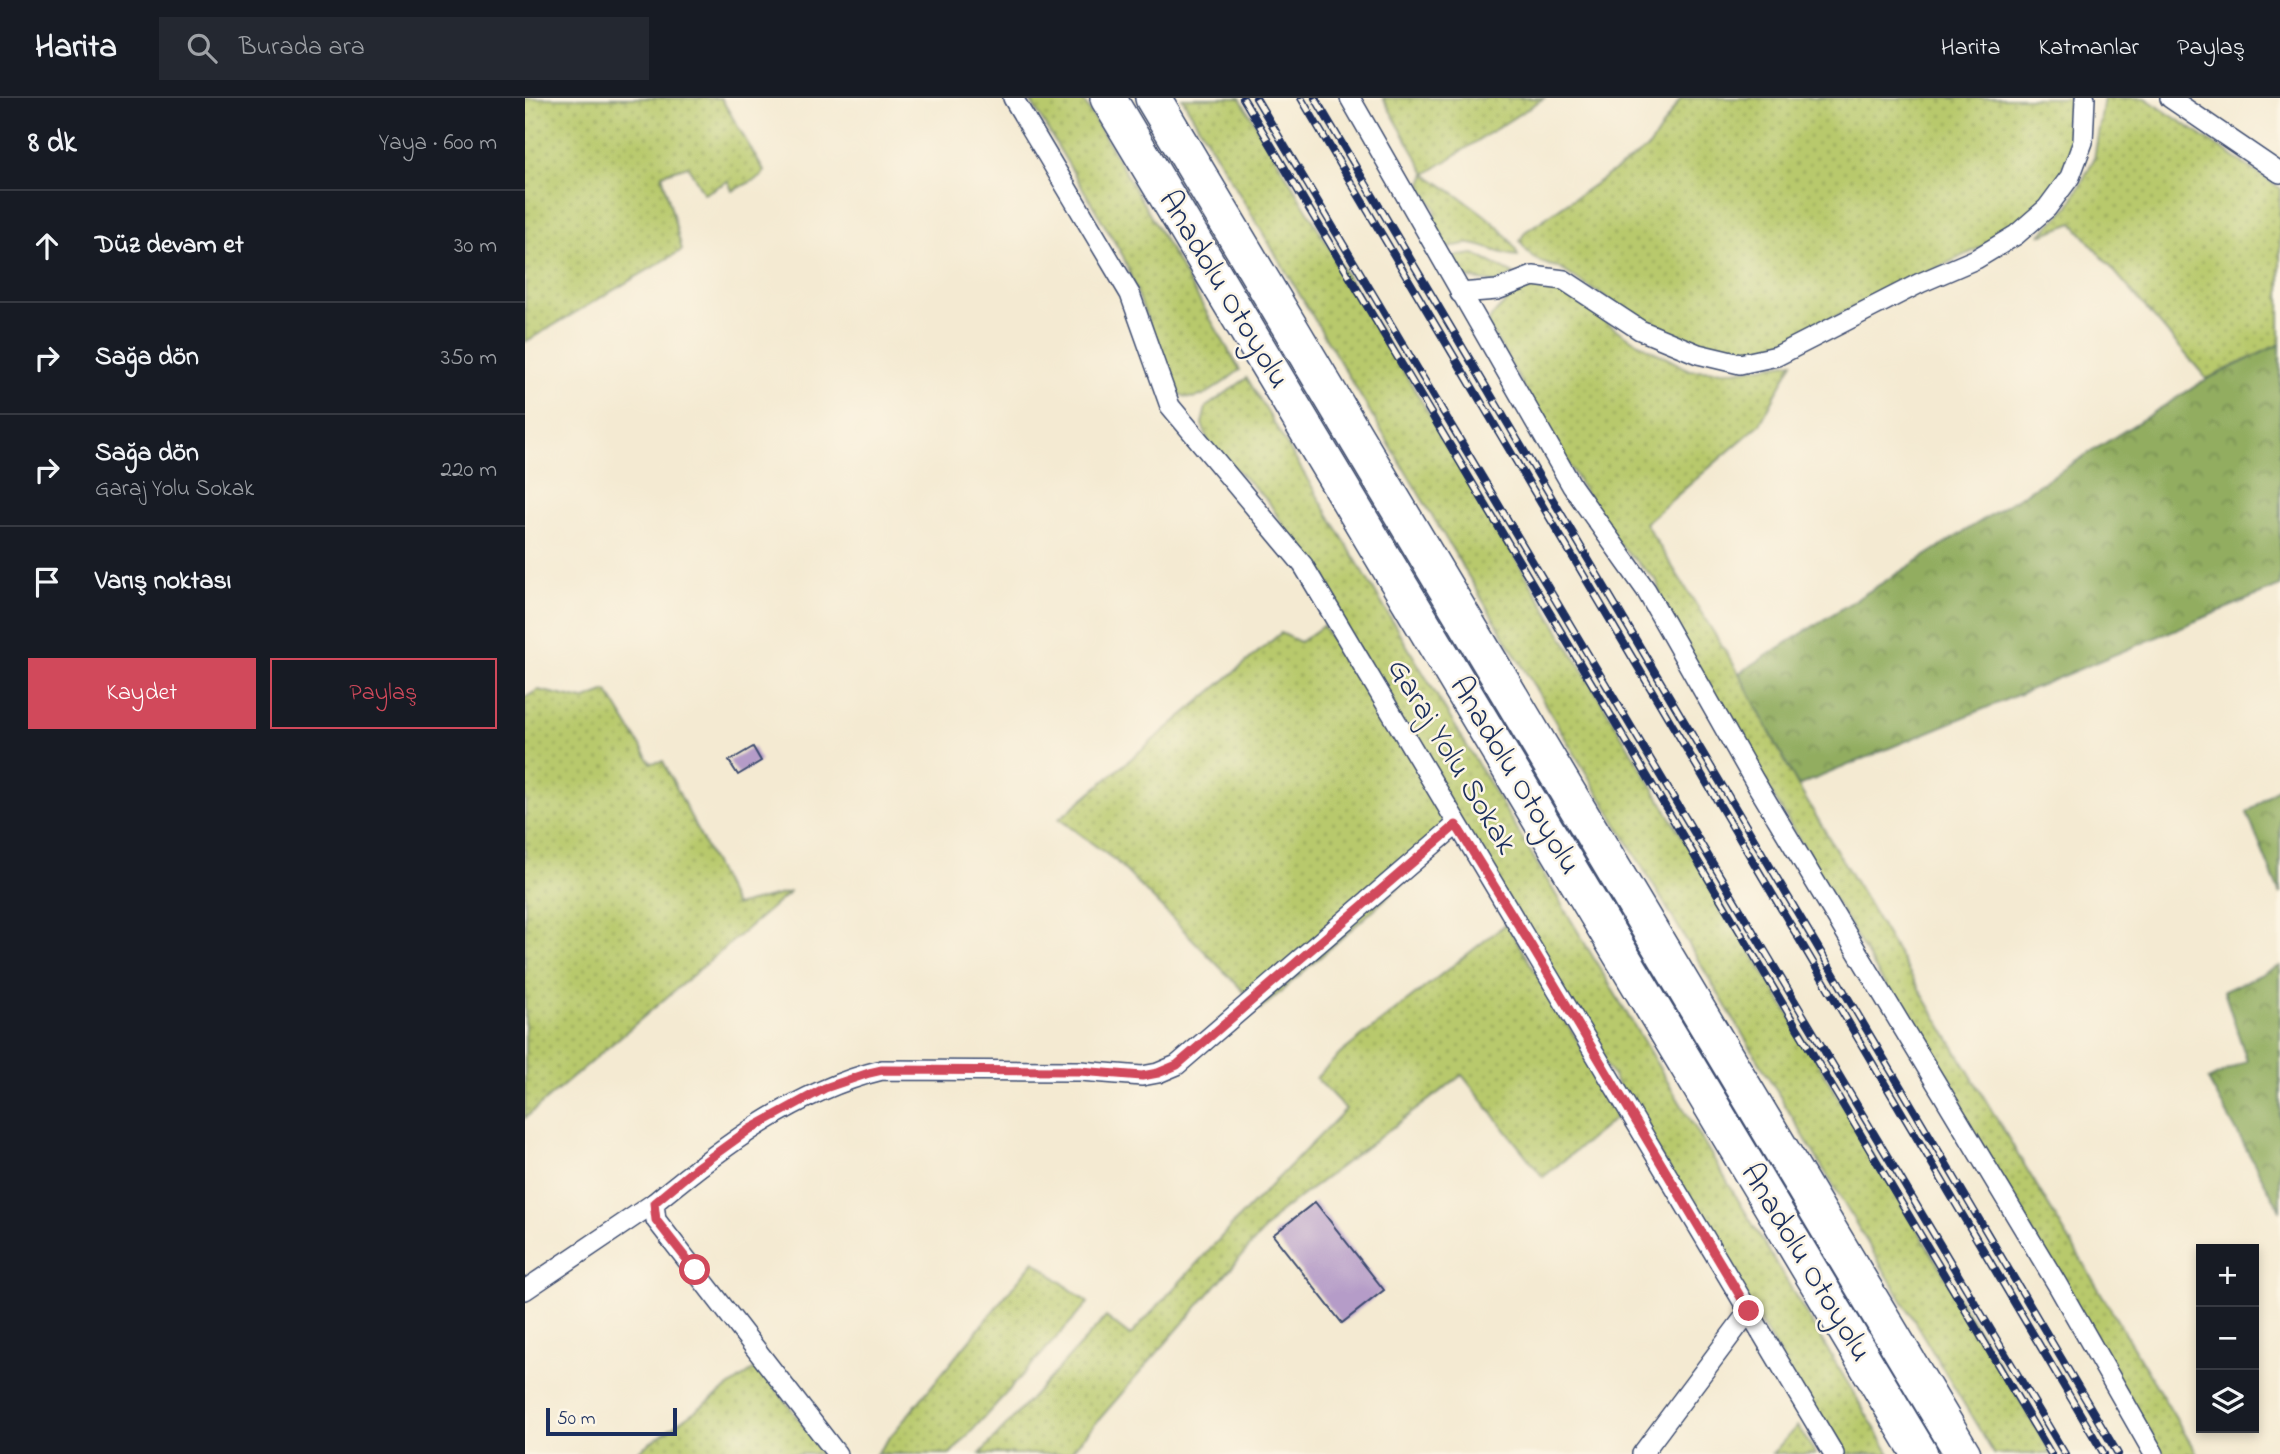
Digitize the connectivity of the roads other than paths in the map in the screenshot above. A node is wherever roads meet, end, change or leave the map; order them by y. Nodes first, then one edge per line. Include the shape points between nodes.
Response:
1 (1013, 98) edge
2 (1108, 98) edge
3 (1153, 98) edge
4 (1349, 98) edge
5 (2085, 98) edge
6 (2170, 98) edge
7 (2280, 173) edge
8 (1460, 293) junction
9 (1456, 825) junction
10 (654, 1203) junction
11 (525, 1290) edge
12 (1749, 1311) junction
13 (837, 1454) edge
14 (1641, 1454) edge
15 (1834, 1454) edge
16 (1920, 1454) edge
17 (1963, 1454) edge
18 (2154, 1454) edge

1 - 9 street, Garaj Yolu Sokak via 1130,294 1170,406 1303,565
2 - 16 highway, Anadolu Otoyolu
3 - 17 highway, Anadolu Otoyolu
4 - 8 street
5 - 8 street via 2083,142 2070,177 2047,208 2016,235 1777,356 1741,364 1698,354 1640,330 1564,280 1533,276 1497,290
6 - 7 street
8 - 18 street via 1572,486 1646,590
9 - 10 street via 1177,1065 1142,1076 1067,1071 869,1073 825,1088 750,1129
9 - 12 street, Garaj Yolu Sokak
10 - 11 street
10 - 13 street via 656,1220
12 - 14 street
12 - 15 street, Garaj Yolu Sokak

